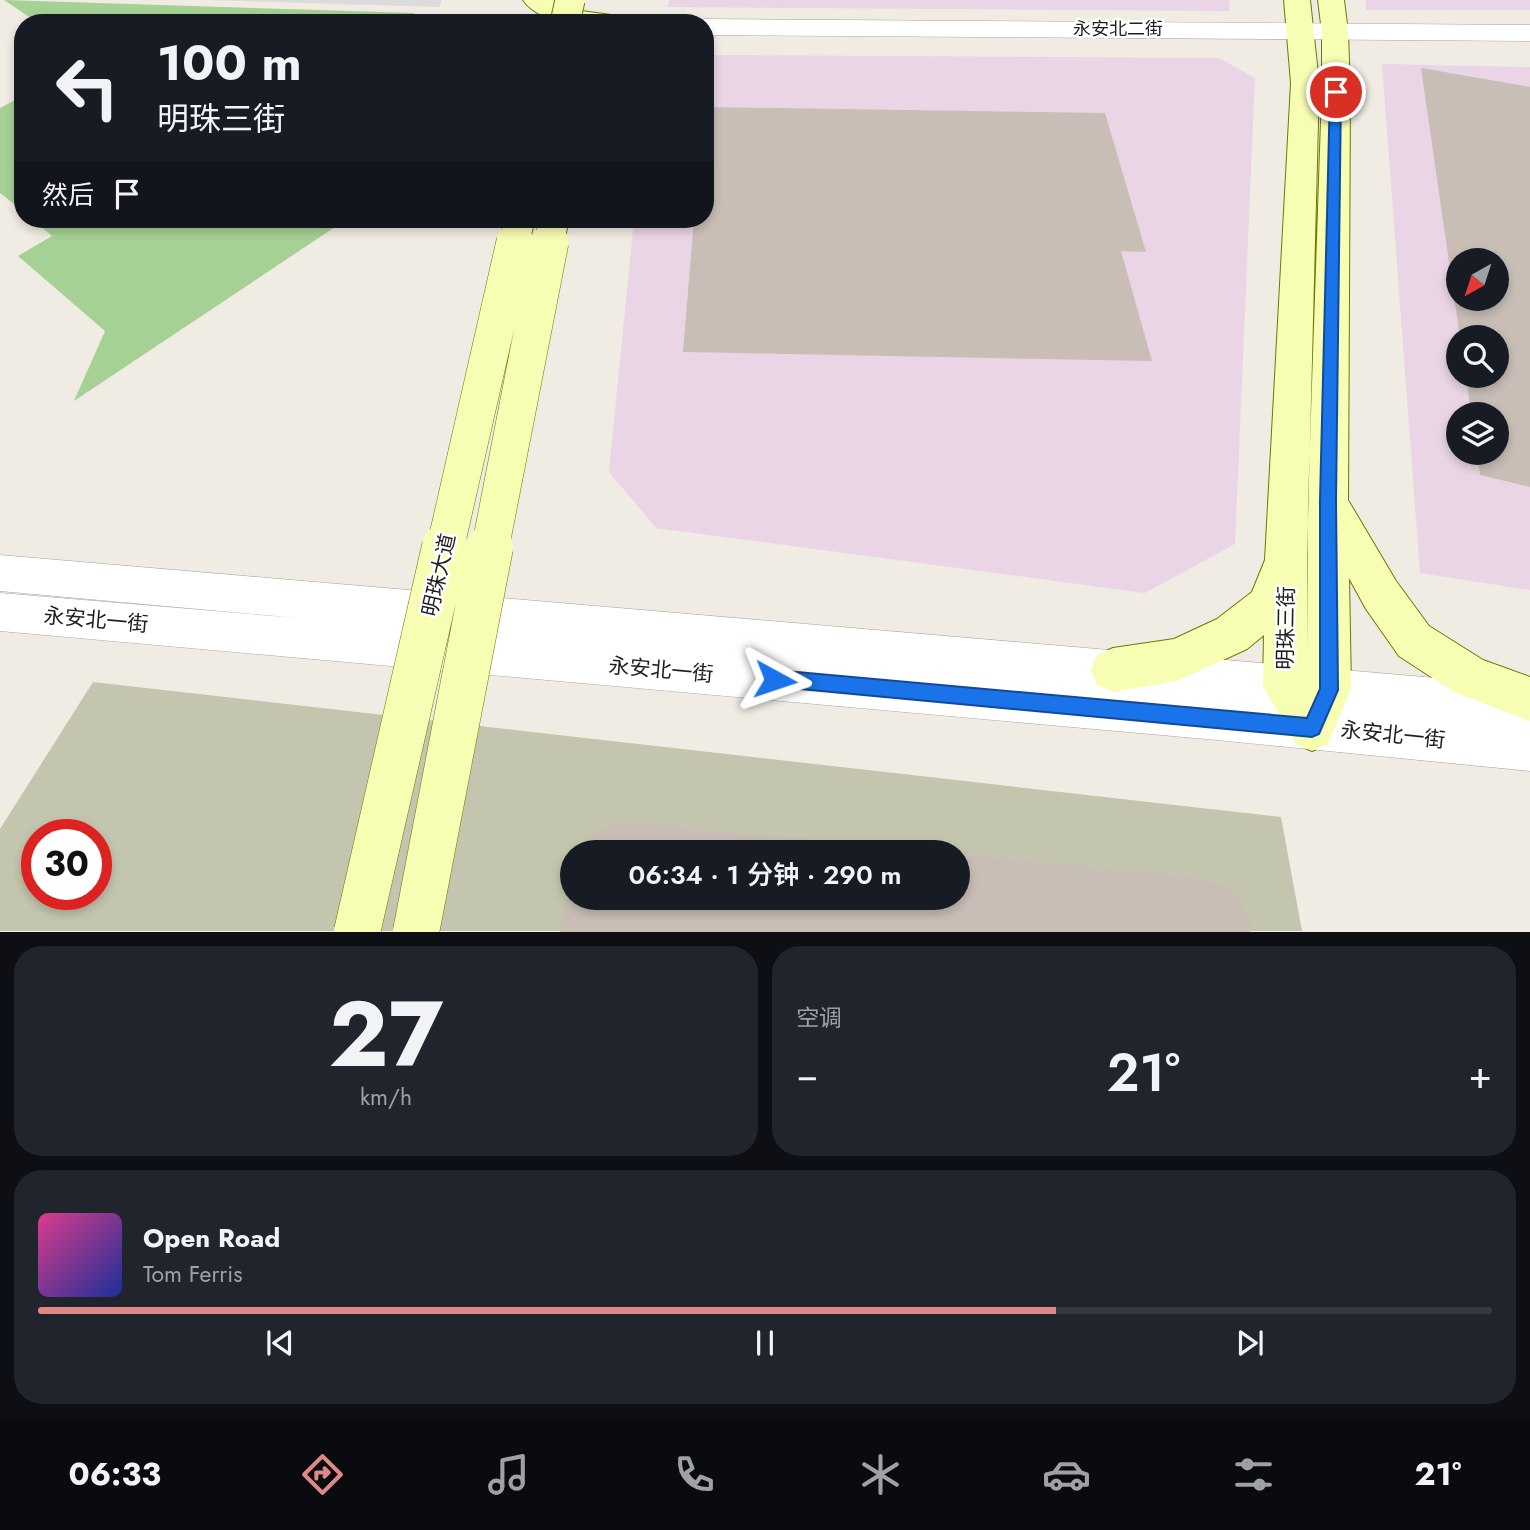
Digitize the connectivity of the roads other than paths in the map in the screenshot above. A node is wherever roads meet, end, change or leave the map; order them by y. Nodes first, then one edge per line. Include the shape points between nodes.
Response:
1 (536, 0) edge
2 (611, 0) edge
3 (562, 14) edge
4 (631, 14) edge
5 (1316, 15) edge
6 (714, 27) edge
7 (1530, 33) edge
8 (518, 228) edge
9 (552, 228) edge
10 (1328, 501) junction
11 (1286, 558) junction
12 (0, 573) edge
13 (0, 612) edge
14 (1113, 670) junction
15 (1285, 685) junction
16 (1329, 690) junction
17 (1530, 699) edge
18 (1530, 708) edge
19 (1312, 728) junction
20 (1530, 749) edge
21 (357, 932) edge
22 (416, 932) edge

1 - 3 street
2 - 4 street
5 - 6 street, 永安北二街
5 - 7 street, 永安北二街
5 - 10 street, 明珠三街
5 - 11 street, 明珠三街 via 1305,83
8 - 21 street, 明珠大道, bridge
9 - 22 street, 明珠大道, bridge
10 - 16 street, 明珠三街
10 - 17 street via 1381,595 1414,641 1471,677
11 - 14 street via 1267,606 1232,634 1177,660
11 - 15 street, 明珠三街
12 - 14 street, 永安北一街
13 - 19 street, 永安北一街
14 - 15 street, 永安北一街
15 - 16 street, 永安北一街
15 - 19 street, 明珠三街
16 - 18 street, 永安北一街
16 - 19 street, 明珠三街
19 - 20 street, 永安北一街

